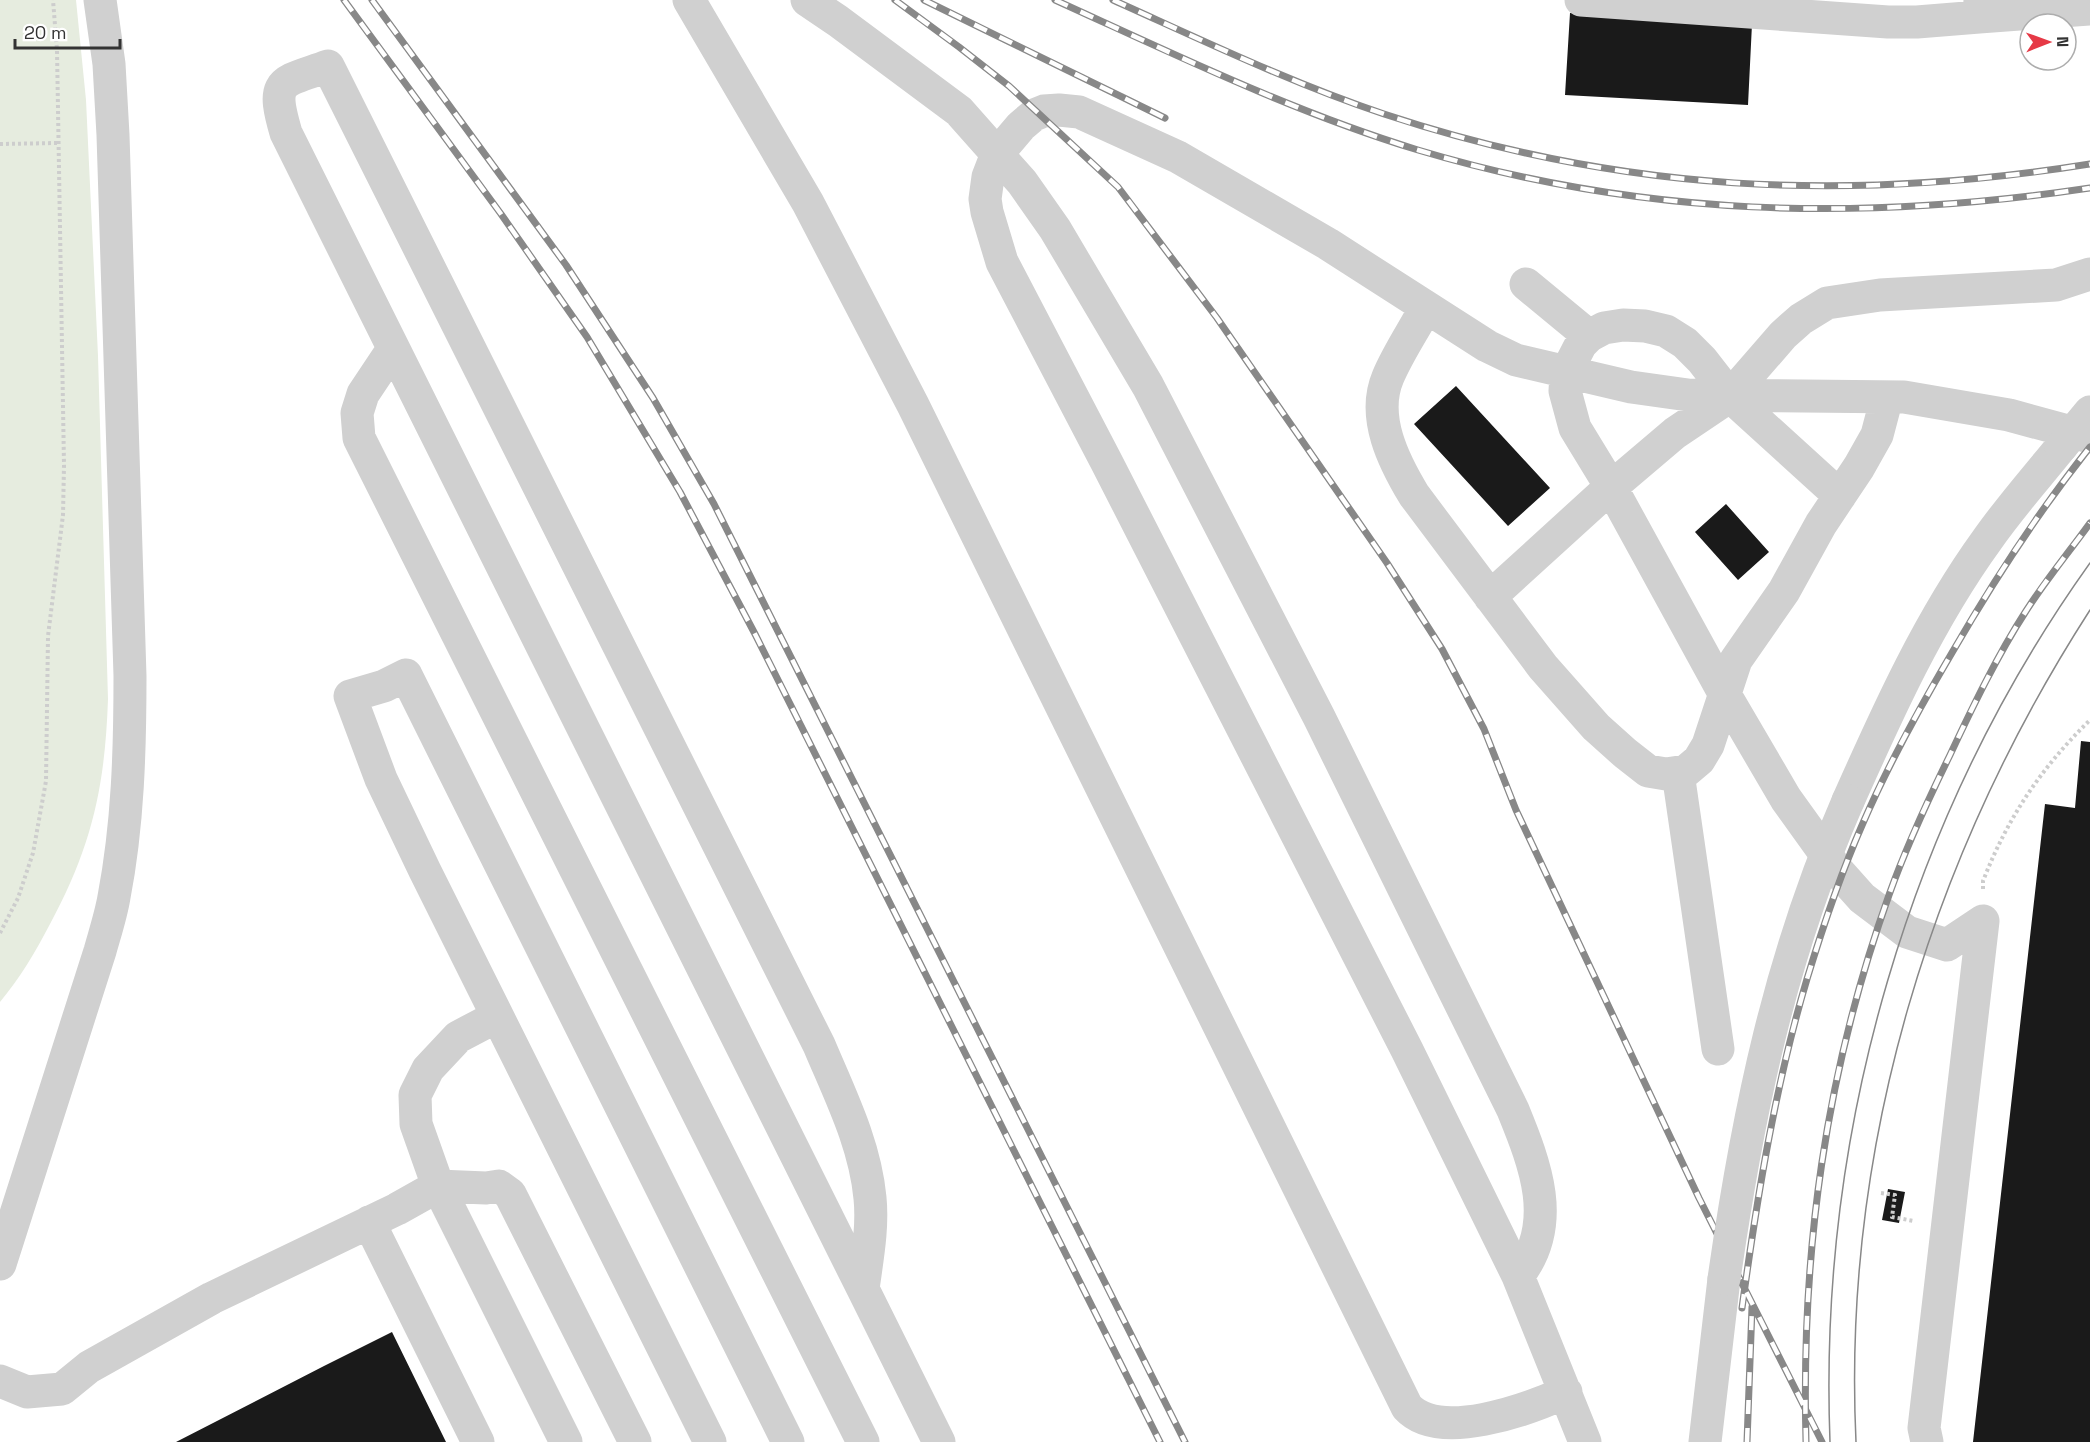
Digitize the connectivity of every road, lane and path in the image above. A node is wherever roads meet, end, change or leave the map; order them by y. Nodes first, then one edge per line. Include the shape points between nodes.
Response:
1 (53, 0) edge
2 (100, 0) edge
3 (689, 0) edge
4 (807, 0) edge
5 (1581, 0) edge
6 (1980, 9) edge
7 (2090, 9) edge
8 (58, 143) junction
9 (0, 144) edge
10 (999, 154) junction
11 (2090, 274) edge
12 (1526, 284) dead end
13 (1426, 307) junction
14 (1590, 336) junction
15 (393, 349) junction
16 (1566, 373) junction
17 (1730, 396) junction
18 (1887, 397) junction
19 (2090, 412) edge
20 (2076, 442) edge
21 (1611, 488) junction
22 (1840, 496) junction
23 (1490, 597) junction
24 (1724, 693) junction
25 (2090, 720) edge
26 (1678, 772) junction
27 (1983, 881) dead end
28 (0, 933) edge
29 (496, 1017) junction
30 (1718, 1049) dead end
31 (438, 1186) junction
32 (1881, 1193) dead end
33 (1900, 1218) dead end
34 (369, 1222) junction
35 (0, 1264) edge
36 (1518, 1276) junction
37 (863, 1289) junction
38 (0, 1381) edge
39 (1566, 1392) junction
40 (1438, 1434) edge
41 (478, 1442) edge
42 (566, 1442) edge
43 (635, 1442) edge
44 (710, 1442) edge
45 (788, 1442) edge
46 (863, 1442) edge
47 (939, 1442) edge
48 (1585, 1442) edge
49 (1705, 1442) edge
50 (1927, 1442) edge

1 - 8 path
2 - 35 lane via 109,64 113,147 130,676 127,798 114,898 100,951
3 - 40 lane via 808,202 908,394 1407,1407
4 - 10 lane via 959,111
5 - 6 lane via 1888,22 1917,22
6 - 7 lane
8 - 9 path
8 - 28 path via 64,495 48,636 46,780 33,853 18,898
10 - 13 lane via 1034,115 1044,111 1079,112 1178,157 1328,244
10 - 36 lane via 988,177 986,200 1002,262 1407,1050
10 - 36 lane via 1055,229 1148,386 1319,717 1513,1110 1533,1159 1540,1193 1534,1247
11 - 17 lane via 2056,285 1880,295 1827,303 1783,335
12 - 14 lane
13 - 16 lane via 1516,360
13 - 23 lane via 1387,378 1383,417 1390,448 1405,480
14 - 16 lane via 1581,344
14 - 17 lane via 1623,325 1666,331 1702,360
15 - 37 lane
15 - 37 lane via 286,133 280,112 278,92 286,81 328,66 819,1046 863,1156 870,1227
15 - 46 lane via 363,394 357,413 359,438
16 - 17 lane via 1631,387
16 - 21 lane via 1565,391 1575,428
17 - 18 lane
17 - 21 lane via 1675,434
17 - 22 lane
18 - 20 lane via 2009,415
18 - 22 lane via 1877,435
19 - 20 lane, bridge
20 - 49 lane, bridge via 1986,541 1930,631 1899,688 1815,882 1778,998 1748,1129 1724,1279
21 - 23 lane
21 - 24 lane
22 - 24 lane via 1784,591 1736,660
23 - 26 lane via 1543,667 1596,727 1648,771
24 - 26 lane via 1700,760
24 - 50 lane via 1786,799 1862,898 1907,932 1947,945 1983,921 1924,1428
25 - 27 path via 2026,794 2004,831
26 - 30 lane
29 - 31 lane via 458,1037 428,1069 415,1095 416,1124
29 - 44 lane
29 - 45 lane via 381,779 350,696 406,675
31 - 34 lane
31 - 42 lane
31 - 43 lane via 499,1186 510,1194
32 - 33 path via 1895,1195 1892,1217
34 - 38 lane via 212,1298 89,1367 62,1389 27,1392
34 - 41 lane
36 - 39 lane
37 - 47 lane
39 - 40 lane via 1541,1404
39 - 48 lane

